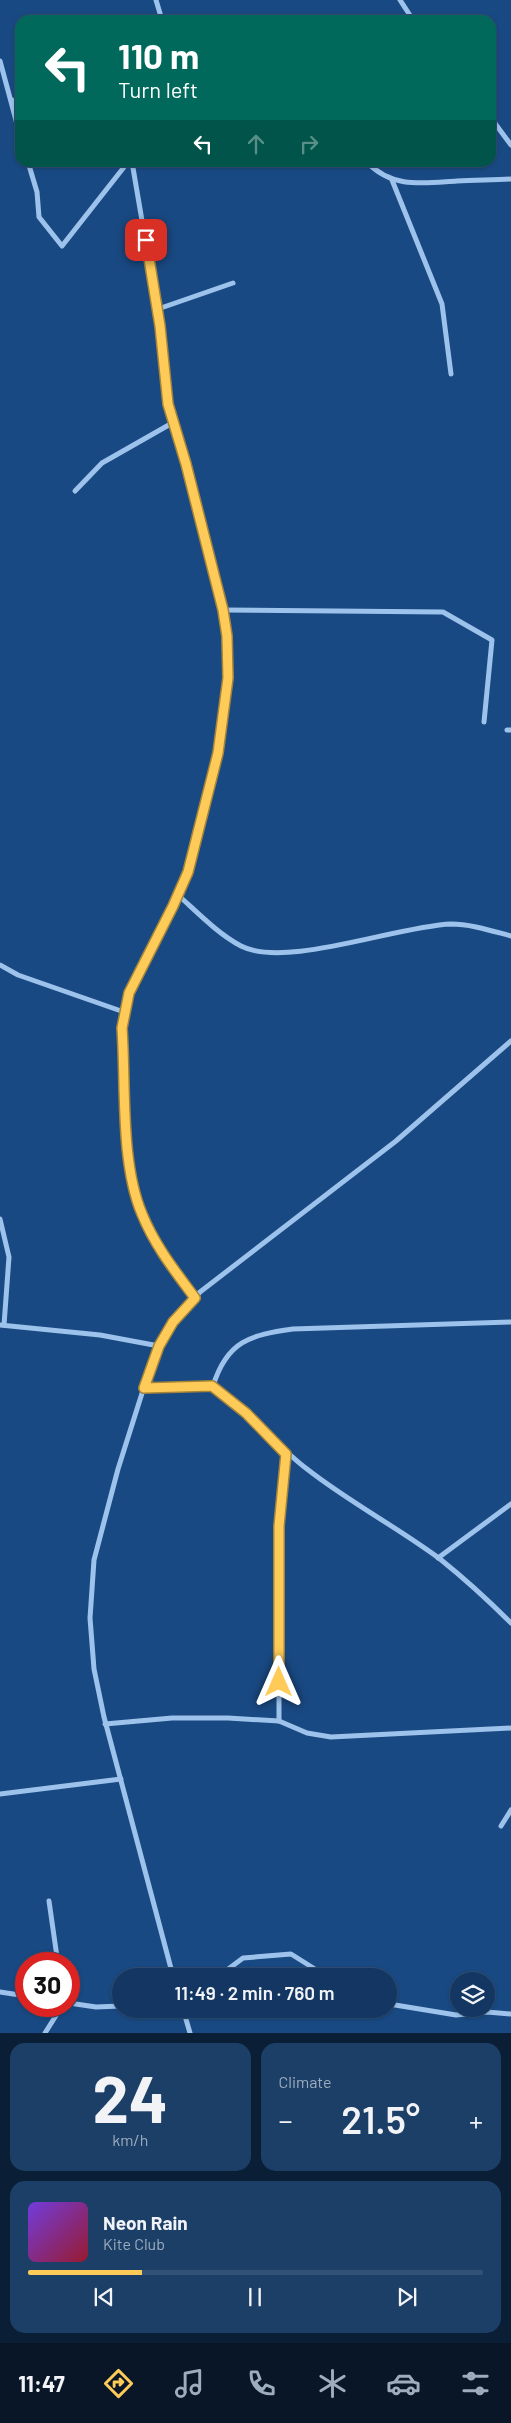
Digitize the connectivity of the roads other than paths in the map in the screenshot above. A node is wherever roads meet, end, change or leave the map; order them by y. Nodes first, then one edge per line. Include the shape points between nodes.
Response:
1 (156, 0) edge
2 (400, 0) edge
3 (160, 15) edge
4 (410, 15) edge
5 (0, 61) edge
6 (12, 100) junction
7 (15, 102) edge
8 (15, 113) edge
9 (496, 125) edge
10 (511, 145) edge
11 (29, 167) edge
12 (126, 167) edge
13 (131, 167) edge
14 (371, 167) edge
15 (511, 178) edge
16 (392, 180) junction
17 (233, 283) dead end
18 (158, 309) junction
19 (451, 374) dead end
20 (174, 422) junction
21 (75, 491) dead end
22 (223, 610) junction
23 (484, 722) dead end
24 (178, 895) junction
25 (511, 936) edge
26 (0, 965) edge
27 (124, 1012) junction
28 (511, 1041) edge
29 (0, 1219) edge
30 (195, 1298) junction
31 (511, 1322) edge
32 (2, 1325) edge
33 (159, 1346) junction
34 (212, 1386) junction
35 (144, 1388) junction
36 (286, 1454) junction
37 (511, 1504) edge
38 (438, 1558) junction
39 (511, 1622) edge
40 (279, 1721) junction
41 (106, 1724) junction
42 (511, 1728) edge
43 (121, 1779) junction
44 (0, 1794) edge
45 (511, 1810) edge
46 (501, 1826) dead end
47 (49, 1901) dead end
48 (56, 1952) edge
49 (171, 1968) edge
50 (230, 1968) edge
51 (313, 1968) edge
52 (0, 1992) edge
53 (15, 1994) edge
54 (80, 2005) edge
55 (397, 2005) edge
56 (112, 2006) edge
57 (511, 2014) edge
58 (55, 2017) edge
59 (186, 2018) edge
60 (45, 2033) edge
61 (190, 2033) edge

1 - 3 street
2 - 4 street
5 - 6 street
6 - 7 street
6 - 8 street
9 - 10 street
11 - 12 street via 38,217 62,246
13 - 18 street
14 - 16 street
15 - 16 street via 434,184
16 - 19 street via 442,304
17 - 18 street
18 - 20 street via 168,404
20 - 21 street via 102,463
20 - 22 street
22 - 23 street via 443,612 492,640
22 - 24 street via 228,678 218,753 188,872
24 - 25 street via 240,946 258,952 300,951 453,924
24 - 27 street via 129,993
26 - 27 street via 18,975
27 - 30 street via 122,1028 130,1168 141,1213 162,1255
28 - 30 street via 396,1141 230,1267
29 - 32 street via 9,1257
30 - 33 street via 173,1322
31 - 34 street via 294,1329 265,1333 234,1346 218,1368
32 - 33 street via 100,1334
33 - 35 street
34 - 35 street
34 - 36 street via 246,1413
35 - 41 street via 94,1560 90,1618 94,1669
36 - 38 street
36 - 40 street via 279,1526
37 - 38 street
38 - 39 street
40 - 41 street via 191,1717
40 - 42 street via 307,1733 332,1738
41 - 43 street
43 - 44 street
43 - 49 street
45 - 46 street
47 - 48 street
50 - 51 street via 243,1958 291,1954
52 - 53 street
54 - 56 street
55 - 57 street via 456,2015
58 - 60 street
59 - 61 street

